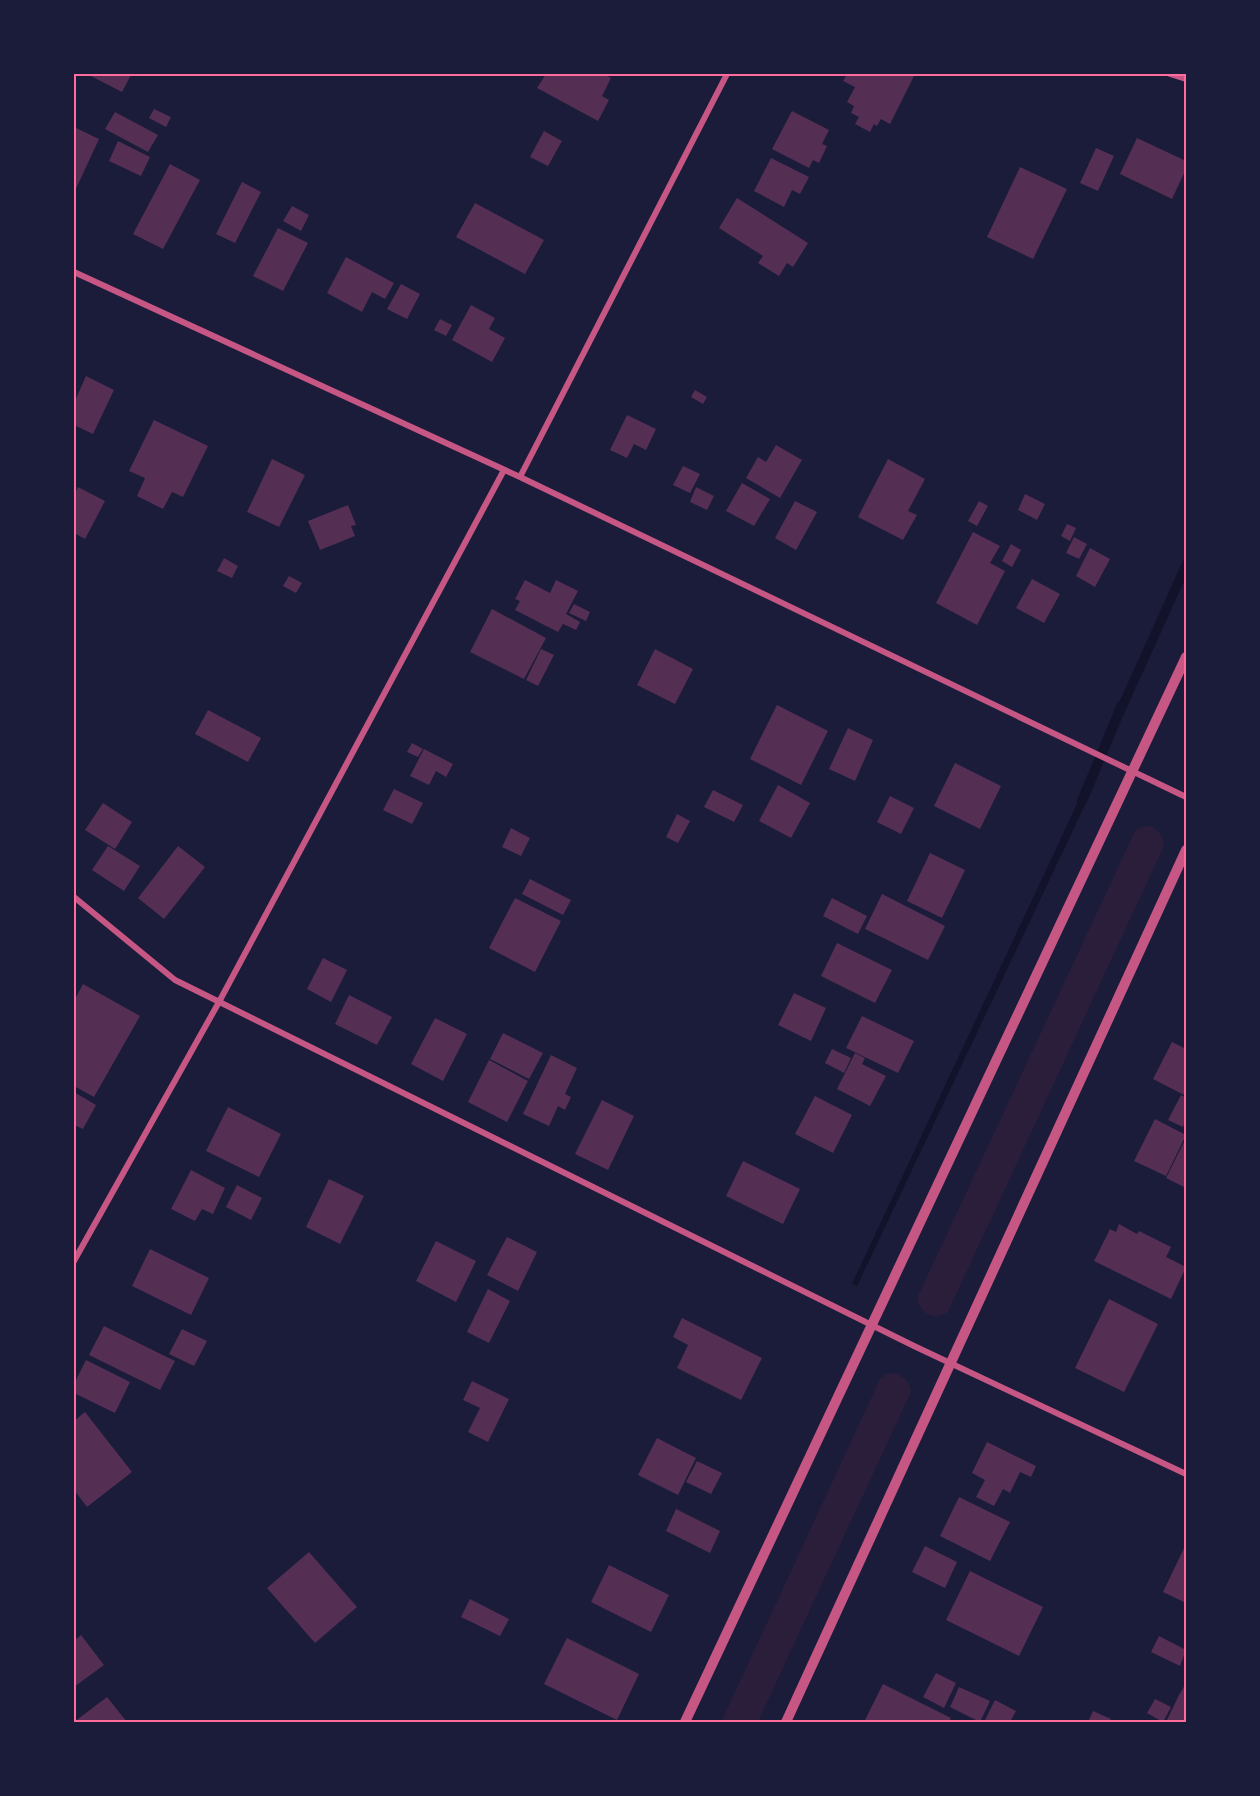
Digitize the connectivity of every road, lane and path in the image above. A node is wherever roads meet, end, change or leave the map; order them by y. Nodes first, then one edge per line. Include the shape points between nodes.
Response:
1 (727, 74) edge
2 (1170, 74) edge
3 (1186, 79) edge
4 (74, 272) edge
5 (504, 470) junction
6 (520, 477) junction
7 (1186, 657) edge
8 (1133, 771) junction
9 (1186, 797) edge
10 (1186, 850) edge
11 (74, 897) edge
12 (219, 1002) junction
13 (74, 1261) edge
14 (872, 1325) junction
15 (951, 1363) junction
16 (1186, 1474) edge
17 (684, 1722) edge
18 (786, 1722) edge

1 - 6 street
2 - 3 street
4 - 5 street
5 - 6 street
5 - 12 street
6 - 8 street
7 - 8 street
8 - 9 street
8 - 14 street
10 - 15 street
11 - 12 street via 175,980
12 - 13 street
12 - 14 street
14 - 15 street
14 - 17 street
15 - 16 street
15 - 18 street

